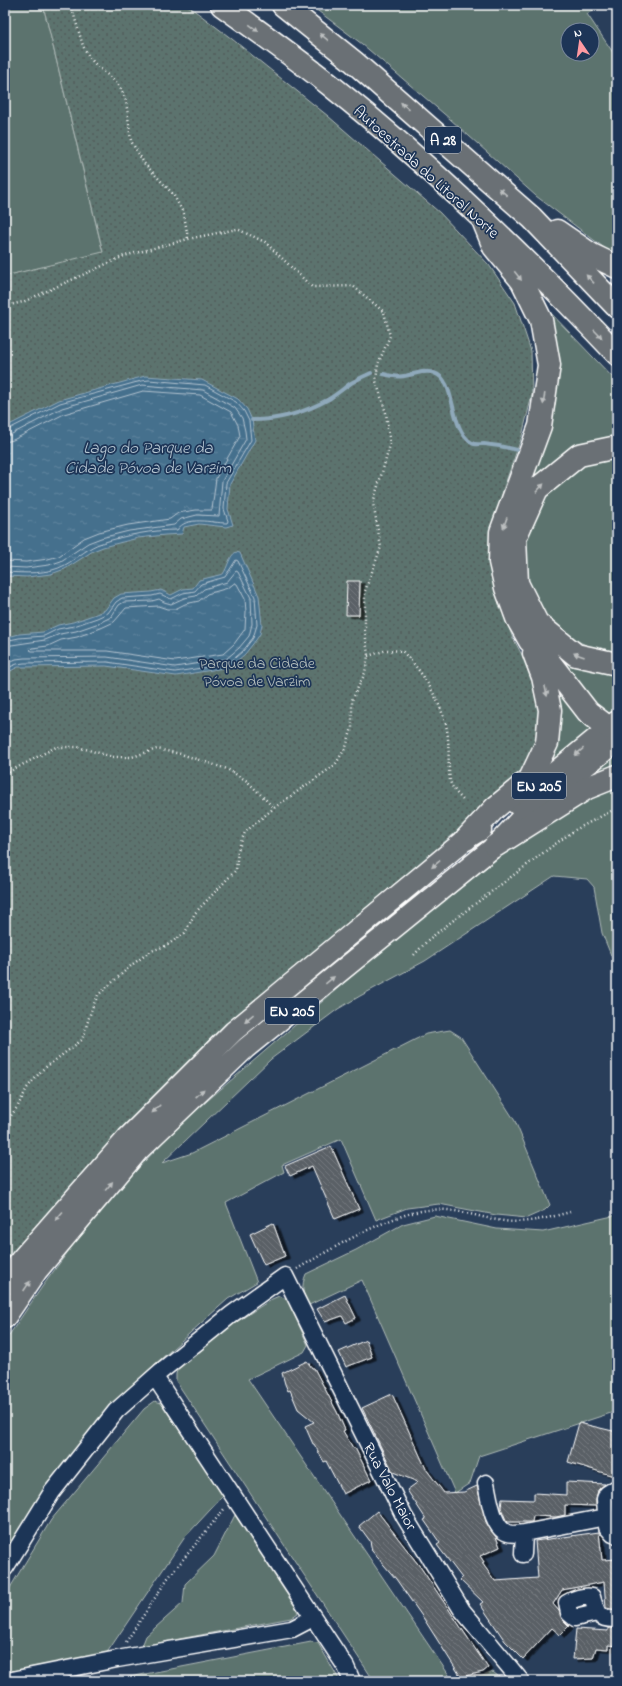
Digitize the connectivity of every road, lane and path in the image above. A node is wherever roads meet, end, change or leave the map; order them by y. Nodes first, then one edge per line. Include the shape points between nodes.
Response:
1 (71, 5) edge
2 (222, 5) edge
3 (284, 5) edge
4 (532, 218) junction
5 (483, 220) junction
6 (188, 239) junction
7 (617, 267) edge
8 (5, 306) edge
9 (617, 308) edge
10 (617, 354) edge
11 (617, 447) edge
12 (530, 641) junction
13 (368, 656) junction
14 (617, 664) edge
15 (615, 729) edge
16 (5, 774) edge
17 (617, 776) edge
18 (463, 800) dead end
19 (274, 808) junction
20 (617, 808) edge
21 (466, 839) junction
22 (495, 846) junction
23 (414, 954) dead end
24 (5, 1124) edge
25 (570, 1212) dead end
26 (285, 1276) junction
27 (5, 1284) edge
28 (5, 1318) edge
29 (154, 1377) junction
30 (486, 1483) dead end
31 (617, 1489) edge
32 (235, 1500) junction
33 (606, 1518) junction
34 (524, 1533) junction
35 (617, 1535) edge
36 (523, 1554) dead end
37 (5, 1568) edge
38 (597, 1613) dead end
39 (313, 1618) junction
40 (617, 1619) edge
41 (117, 1659) junction
42 (7, 1681) edge
43 (352, 1681) edge
44 (521, 1681) edge

1 - 6 path via 83,46 88,55 122,91 126,101 131,141 144,163 173,194 184,214
2 -> 5 highway, Autoestrada do Litoral Norte / A 28 via 329,84 414,155
4 -> 3 highway, Autoestrada do Litoral Norte / A 28 via 354,62
4 - 7 highway via 564,235 592,255
9 -> 4 highway, Autoestrada do Litoral Norte / A 28
5 -> 10 highway, Autoestrada do Litoral Norte / A 28
5 -> 12 highway via 494,247 522,281 541,320 548,365 540,426 501,532 500,562 506,588 517,618
6 - 8 path via 124,256 23,302
6 - 13 path via 237,229 265,242 312,287 352,286 384,312 390,336 378,364 376,382 386,413 390,445 374,503 381,547 365,591
14 -> 11 highway via 576,655 537,623 517,583 514,538 537,489 579,455
12 - 15 highway via 588,712
12 -> 21 highway via 543,677 550,710 547,743 530,780 495,808
13 - 18 path via 387,650 402,651 420,670 444,719 449,746 450,781
13 - 19 path via 365,672 352,700 352,728 346,747 335,765
15 -> 21 main road, EN 205 via 502,816
15 - 22 main road, EN 205
16 - 19 path via 56,747 78,747 113,757 132,757 157,749 181,754 227,770 247,781
17 - 22 highway via 587,788
19 - 24 path via 246,832 238,850 236,870 195,913 185,933 166,946 151,951 98,995 82,1040 42,1070 27,1088
20 - 23 path via 575,830 551,847 428,940
21 -> 27 main road, EN 205 via 234,1031 127,1138 22,1259
28 -> 22 main road, EN 205 via 37,1271 138,1151 246,1048
25 - 26 path via 522,1222 503,1221 461,1211 429,1210 402,1216 318,1256
26 - 29 street via 232,1314
26 - 44 street, Rua Valo Maior via 404,1516 462,1610
29 - 32 street
29 - 37 street via 116,1411 52,1492
30 - 34 street via 493,1514 500,1527 509,1534
31 - 33 street via 607,1494 605,1499
32 - 39 street
32 - 41 path via 226,1506 168,1578 128,1637
33 - 34 street
33 - 35 street via 607,1527
34 - 36 street
38 - 40 street via 605,1619
39 - 41 street via 292,1629
39 - 43 street via 346,1667
41 - 42 street

